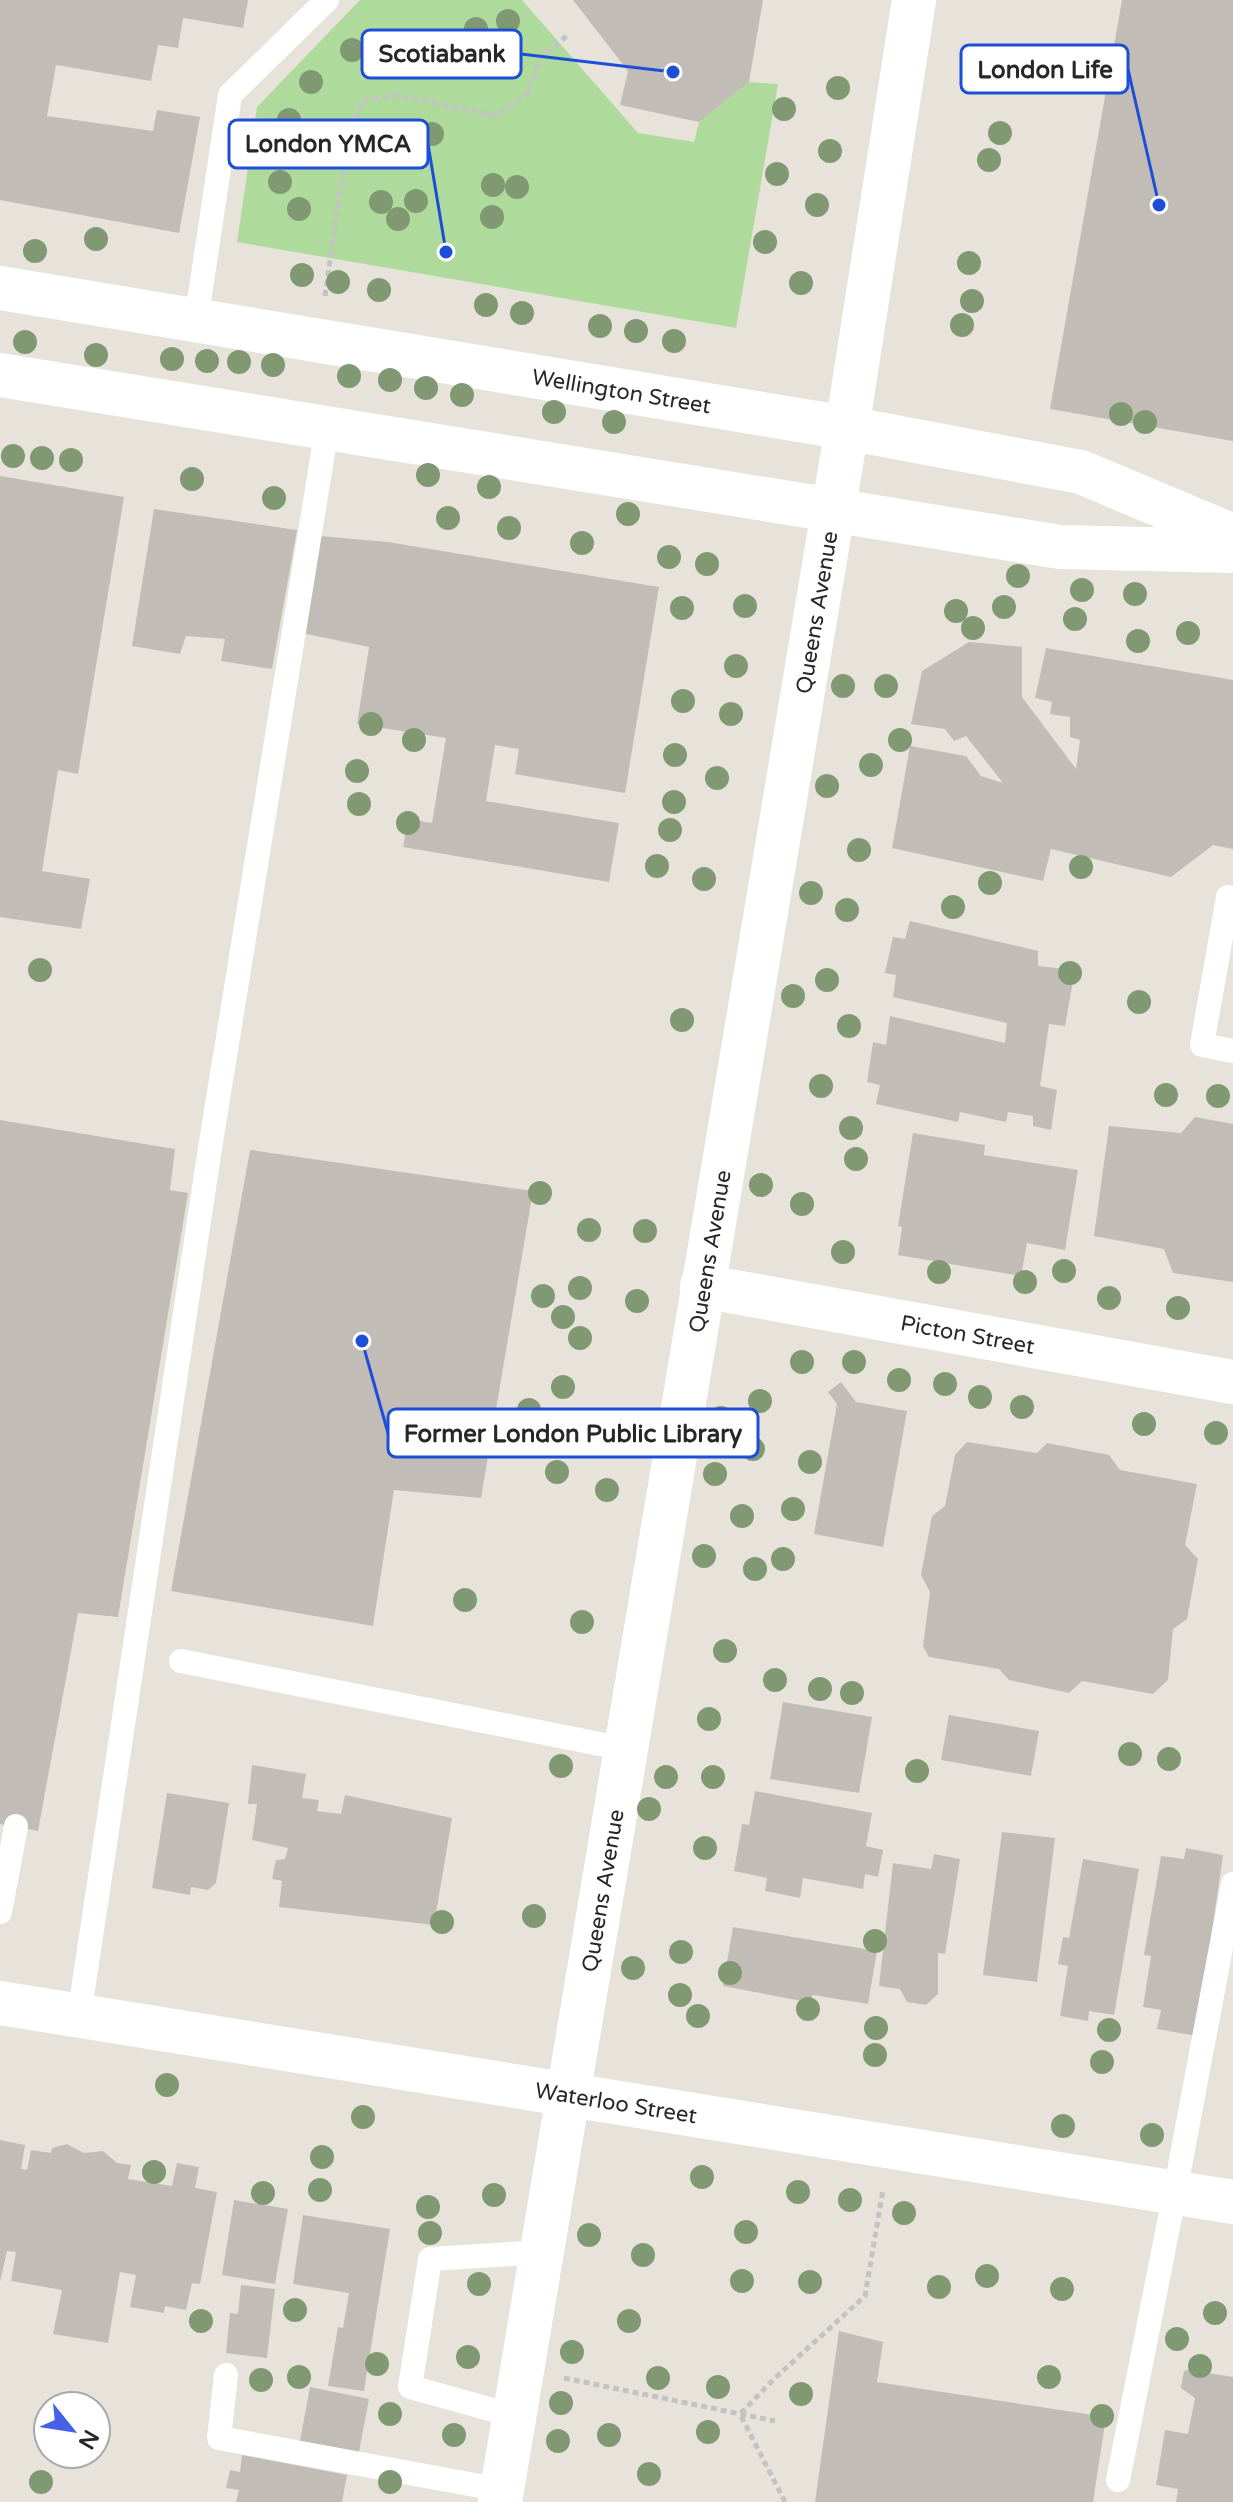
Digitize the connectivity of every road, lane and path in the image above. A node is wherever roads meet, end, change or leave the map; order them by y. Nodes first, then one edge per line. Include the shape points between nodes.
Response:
1 (327, 0) edge
2 (914, 0) edge
3 (569, 34) dead end
4 (0, 288) edge
5 (196, 321) junction
6 (319, 340) junction
7 (0, 375) edge
8 (327, 428) junction
9 (847, 428) junction
10 (832, 511) junction
11 (1233, 536) edge
12 (1233, 551) edge
13 (1228, 897) dead end
14 (1233, 1051) edge
15 (702, 1286) junction
16 (1233, 1382) edge
17 (181, 1661) dead end
18 (625, 1749) junction
19 (16, 1826) dead end
20 (4, 1865) edge
21 (1233, 1884) edge
22 (0, 1912) edge
23 (0, 2003) edge
24 (79, 2016) junction
25 (568, 2096) junction
26 (891, 2147) junction
27 (1175, 2192) junction
28 (1233, 2202) edge
29 (542, 2252) junction
30 (522, 2370) junction
31 (226, 2375) dead end
32 (740, 2414) junction
33 (515, 2416) junction
34 (775, 2421) dead end
35 (1118, 2480) dead end
36 (501, 2496) edge
37 (785, 2502) edge

1 - 5 lane via 230,95
2 - 9 main road, Queens Avenue
3 - 6 path via 541,57 527,94 497,116 396,95 363,101 347,141
4 - 5 main road, Wellington Street
5 - 6 main road, Wellington Street
6 - 9 main road, Wellington Street
7 - 8 main road
8 - 10 main road
8 - 24 lane via 210,1148
9 - 10 main road, Queens Avenue
9 - 11 main road, Wellington Street via 1081,472
10 - 12 main road via 1060,547
10 - 15 main road, Queens Avenue
13 - 14 lane via 1202,1045
15 - 16 main road, Picton Street
15 - 18 main road, Queens Avenue
17 - 18 lane
18 - 25 main road, Queens Avenue
19 - 20 lane
20 - 22 lane
21 - 27 lane
23 - 24 main road, Waterloo Street
24 - 25 main road, Waterloo Street
25 - 26 main road, Waterloo Street
25 - 29 main road, Queens Avenue
26 - 27 main road, Waterloo Street
26 - 32 path via 865,2296
27 - 28 main road, Waterloo Street
27 - 35 lane
29 - 30 main road, Queens Avenue
29 - 33 lane via 430,2259 410,2387
30 - 32 path
30 - 33 main road, Queens Avenue
31 - 36 lane via 219,2438
32 - 34 path
32 - 37 path
33 - 36 main road, Queens Avenue

